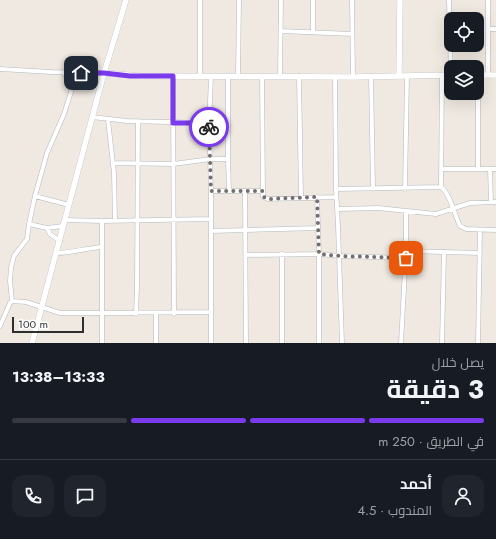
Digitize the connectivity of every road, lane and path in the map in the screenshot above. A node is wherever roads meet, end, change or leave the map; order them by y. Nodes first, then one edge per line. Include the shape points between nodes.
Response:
1 (126, 0) edge
2 (200, 0) edge
3 (239, 0) edge
4 (281, 0) edge
5 (313, 0) edge
6 (352, 0) edge
7 (400, 0) edge
8 (450, 0) edge
9 (488, 0) edge
10 (488, 29) junction
11 (496, 29) edge
12 (281, 31) junction
13 (313, 32) junction
14 (352, 34) junction
15 (451, 60) edge
16 (0, 69) edge
17 (64, 73) junction
18 (104, 73) junction
19 (442, 75) joint
20 (484, 75) edge
21 (488, 75) junction
22 (496, 75) edge
23 (173, 76) junction
24 (200, 76) junction
25 (211, 76) junction
26 (228, 76) junction
27 (238, 76) junction
28 (262, 76) junction
29 (280, 76) junction
30 (299, 76) junction
31 (335, 76) junction
32 (371, 76) junction
33 (399, 76) junction
34 (407, 76) junction
35 (353, 77) junction
36 (478, 100) edge
37 (92, 117) junction
38 (108, 120) junction
39 (138, 121) junction
40 (173, 123) junction
41 (209, 123) junction
42 (228, 159) junction
43 (211, 160) junction
44 (114, 163) junction
45 (138, 163) junction
46 (173, 164) junction
47 (442, 169) junction
48 (478, 169) junction
49 (490, 169) junction
50 (496, 169) edge
51 (441, 187) junction
52 (336, 189) junction
53 (373, 189) junction
54 (405, 189) junction
55 (211, 191) junction
56 (245, 191) junction
57 (263, 191) junction
58 (229, 192) junction
59 (35, 196) junction
60 (317, 197) junction
61 (336, 197) junction
62 (301, 198) junction
63 (491, 202) junction
64 (496, 202) edge
65 (69, 205) junction
66 (452, 208) junction
67 (337, 209) junction
68 (406, 211) junction
69 (211, 219) junction
70 (65, 220) junction
71 (115, 220) junction
72 (138, 220) junction
73 (173, 220) junction
74 (102, 221) junction
75 (29, 224) junction
76 (63, 226) junction
77 (47, 228) junction
78 (318, 228) junction
79 (245, 230) junction
80 (480, 230) junction
81 (496, 230) edge
82 (211, 231) junction
83 (60, 241) junction
84 (102, 247) junction
85 (406, 251) junction
86 (444, 252) junction
87 (56, 253) junction
88 (480, 253) junction
89 (282, 254) junction
90 (319, 254) junction
91 (246, 255) junction
92 (340, 256) junction
93 (406, 258) junction
94 (12, 300) junction
95 (42, 307) junction
96 (210, 312) junction
97 (102, 314) junction
98 (136, 314) junction
99 (156, 314) junction
100 (174, 314) junction
101 (0, 326) edge
102 (32, 343) edge
103 (102, 343) edge
104 (156, 343) edge
105 (211, 343) edge
106 (246, 343) edge
107 (282, 343) edge
108 (319, 343) edge
109 (342, 343) edge
110 (400, 343) edge
111 (442, 343) edge
112 (478, 343) edge

1 - 18 street
2 - 24 street
3 - 27 street
4 - 12 street
5 - 13 street
6 - 14 street
7 - 33 street
8 - 15 street
9 - 10 street
10 - 11 street
10 - 21 street
12 - 13 street
12 - 29 street
13 - 14 street
14 - 35 street
16 - 17 street
17 - 18 street
17 - 59 street via 72,85 71,92 47,153
18 - 23 street
18 - 37 street
19 - 34 street
19 - 47 street
20 - 21 street
21 - 22 street
23 - 24 street
23 - 40 street
24 - 25 street
25 - 26 street
25 - 41 street
26 - 27 street
26 - 42 street
27 - 28 street
28 - 29 street
28 - 57 street
29 - 30 street
30 - 31 street
30 - 62 street
31 - 35 street
31 - 52 street
32 - 33 street
32 - 35 street
32 - 53 street
33 - 34 street
34 - 54 street
36 - 48 street
37 - 38 street
37 - 65 street
38 - 39 street
38 - 44 street
39 - 40 street
39 - 45 street
40 - 41 street
40 - 46 street
41 - 43 street
42 - 43 street
42 - 58 street
43 - 46 street
43 - 55 street
44 - 45 street
44 - 71 street
45 - 46 street
45 - 72 street
46 - 73 street
47 - 48 street
47 - 51 street
48 - 49 street
49 - 50 street
49 - 63 street
51 - 54 street
51 - 66 street via 445,189
52 - 53 street
52 - 61 street
53 - 54 street
55 - 58 street
55 - 69 street
56 - 57 street
56 - 58 street
56 - 79 street
57 - 62 street via 265,198
59 - 65 street
59 - 75 street
60 - 61 street
60 - 62 street
60 - 78 street
61 - 67 street
63 - 64 street
63 - 66 street via 470,203
65 - 70 street
66 - 68 street via 436,214
66 - 80 street via 460,226
67 - 68 street via 378,208
67 - 92 street
68 - 85 street
69 - 73 street
69 - 82 street
70 - 74 street
70 - 76 street
71 - 72 street
71 - 74 street
72 - 73 street
72 - 98 street
73 - 100 street
74 - 84 street
75 - 77 street
75 - 94 street via 28,239 14,256 11,268
76 - 77 street
76 - 83 street
77 - 83 street via 50,234
78 - 79 street
78 - 90 street
79 - 82 street
79 - 91 street
80 - 81 street
80 - 88 street
82 - 96 street
83 - 87 street
84 - 87 street
84 - 97 street
85 - 86 street
85 - 93 street
86 - 88 street
86 - 111 street
87 - 95 street
88 - 112 street
89 - 90 street
89 - 91 street
89 - 107 street
90 - 92 street
90 - 108 street
91 - 106 street
92 - 93 street
92 - 109 street
93 - 110 street
94 - 95 street
94 - 101 street
95 - 97 street via 60,314
95 - 102 street
96 - 100 street
96 - 105 street
97 - 98 street
97 - 103 street
98 - 99 street
99 - 100 street
99 - 104 street

